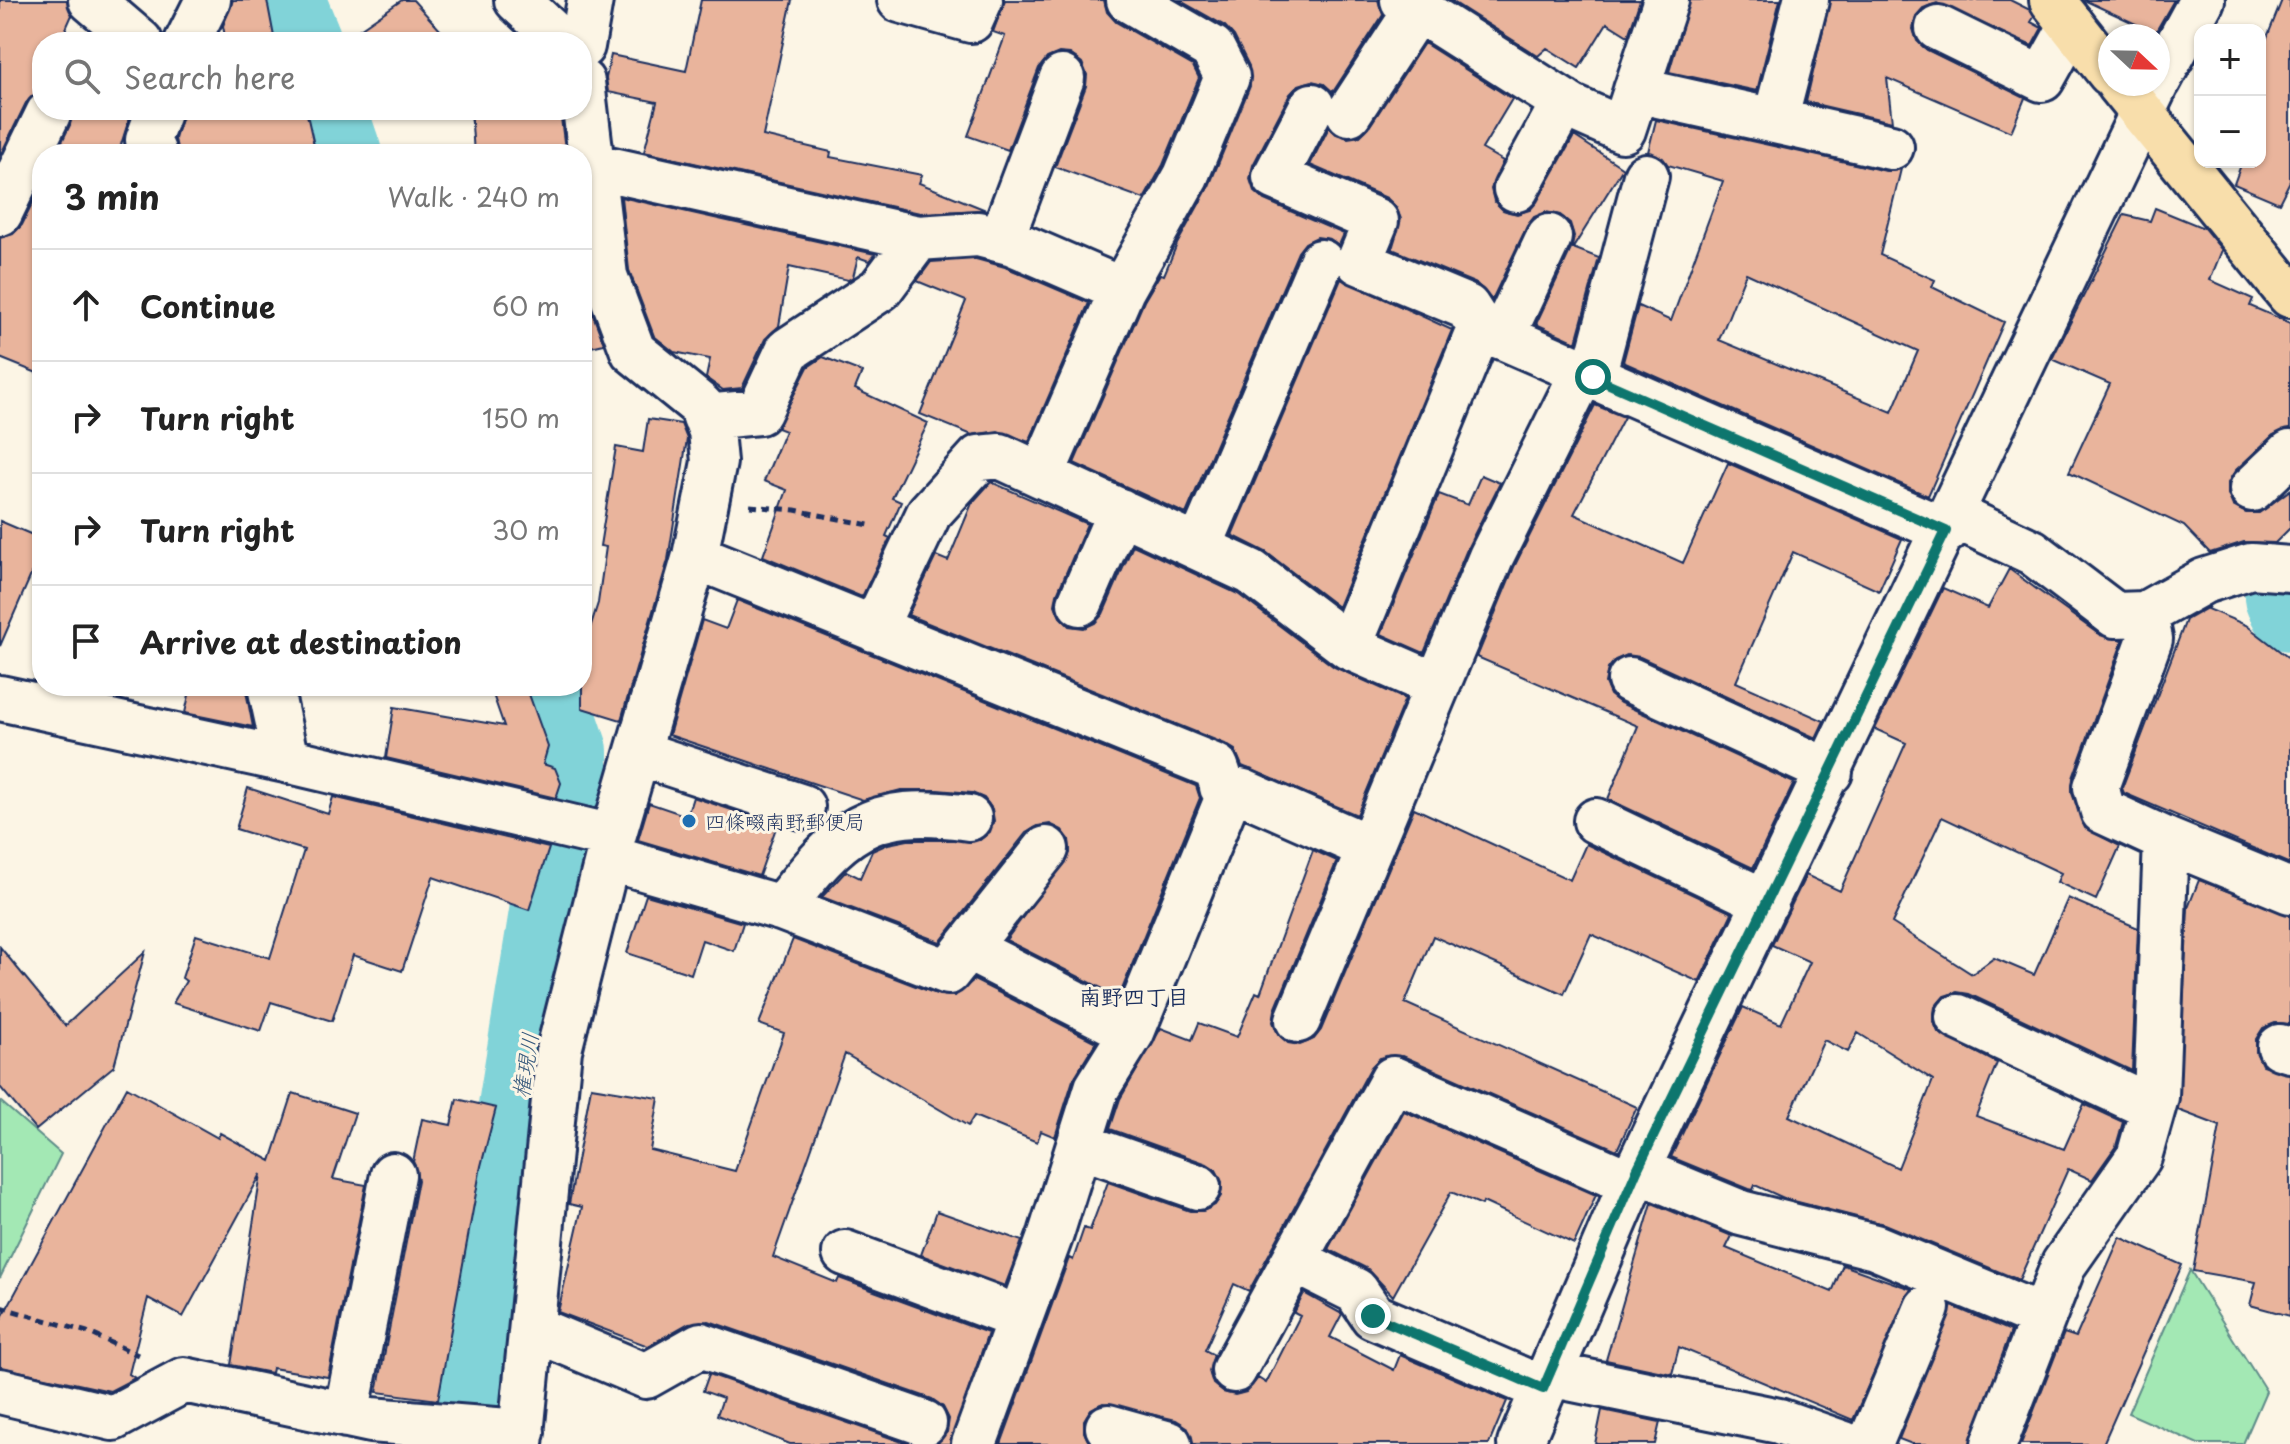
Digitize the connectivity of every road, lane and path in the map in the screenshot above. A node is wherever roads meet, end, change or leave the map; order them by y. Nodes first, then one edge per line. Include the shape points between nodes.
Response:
1 (91, 0) edge
2 (208, 0) edge
3 (517, 0) edge
4 (590, 0) edge
5 (900, 0) edge
6 (980, 0) edge
7 (1129, 0) edge
8 (1666, 0) edge
9 (1806, 0) edge
10 (2202, 0) edge
11 (1410, 4) edge
12 (2062, 13) edge
13 (1938, 28) dead end
14 (128, 32) edge
15 (192, 32) edge
16 (551, 32) edge
17 (584, 32) edge
18 (2170, 50) edge
19 (2098, 58) edge
20 (1062, 78) dead end
21 (1636, 90) junction
22 (2141, 96) edge
23 (2148, 96) edge
24 (1564, 102) junction
25 (45, 120) edge
26 (155, 120) edge
27 (586, 120) edge
28 (1775, 121) junction
29 (150, 144) edge
30 (588, 144) edge
31 (1891, 147) dead end
32 (592, 165) edge
33 (1646, 176) dead end
34 (592, 180) edge
35 (1516, 189) dead end
36 (4, 194) edge
37 (1549, 237) dead end
38 (918, 238) junction
39 (1001, 240) junction
40 (1321, 262) dead end
41 (1122, 290) junction
42 (2290, 295) edge
43 (1491, 332) junction
44 (1588, 374) junction
45 (705, 417) junction
46 (2290, 453) edge
47 (1042, 474) junction
48 (709, 488) junction
49 (2252, 489) dead end
50 (1120, 511) junction
51 (1949, 523) junction
52 (915, 542) junction
53 (1199, 548) junction
54 (695, 556) junction
55 (2285, 578) edge
56 (1080, 603) dead end
57 (2145, 614) junction
58 (874, 629) junction
59 (1349, 647) junction
60 (1630, 680) dead end
61 (1436, 685) junction
62 (272, 696) edge
63 (0, 698) edge
64 (638, 753) junction
65 (286, 760) junction
66 (1830, 772) junction
67 (1222, 787) junction
68 (802, 807) dead end
69 (969, 818) dead end
70 (1596, 821) dead end
71 (585, 836) junction
72 (2166, 840) junction
73 (1368, 847) junction
74 (1046, 849) dead end
75 (2290, 891) edge
76 (1766, 902) junction
77 (781, 908) junction
78 (967, 948) junction
79 (1958, 1017) dead end
80 (1298, 1020) dead end
81 (1132, 1032) junction
82 (2153, 1108) junction
83 (1079, 1145) junction
84 (396, 1175) dead end
85 (1634, 1177) junction
86 (1198, 1187) dead end
87 (845, 1253) dead end
88 (1294, 1260) junction
89 (0, 1307) edge
90 (1927, 1308) dead end
91 (2043, 1317) junction
92 (1020, 1318) junction
93 (532, 1328) junction
94 (1234, 1370) dead end
95 (184, 1380) junction
96 (1546, 1382) junction
97 (0, 1391) edge
98 (346, 1415) junction
99 (924, 1423) dead end
100 (1108, 1427) dead end
101 (507, 1435) edge
102 (974, 1444) edge
103 (1169, 1444) edge
104 (1520, 1444) edge
105 (1844, 1444) edge
106 (1870, 1444) edge
107 (1994, 1444) edge

1 - 14 street
2 - 15 street
3 - 16 street
4 - 17 street
5 - 6 street via 971,20
7 - 41 street via 1212,48 1227,77 1186,176
8 - 21 street
9 - 28 street
10 - 18 street
11 - 24 street
11 - 43 street via 1275,177 1376,221 1359,262 1467,307
12 - 13 street via 2042,79
12 - 19 highway
20 - 39 street
21 - 24 street via 1623,130
21 - 28 street
22 - 51 street
23 - 42 highway
24 - 35 street
25 - 36 street
26 - 29 street
27 - 30 street
28 - 31 street
32 - 38 street
33 - 44 street
34 - 45 street via 605,276 633,351 701,406
37 - 43 street
38 - 39 street via 978,234
38 - 45 street via 880,289 788,350 759,412
39 - 41 street
40 - 53 street
41 - 47 street
43 - 44 street
43 - 59 street
44 - 51 street
44 - 61 street via 1491,557
45 - 48 street via 714,462
46 - 49 street
47 - 50 street
47 - 52 street via 1000,456 979,458 929,513
48 - 52 path via 753,508 865,523
48 - 54 street
50 - 53 street
50 - 56 street
51 - 57 street via 2032,552 2115,615
51 - 66 street
52 - 58 street
53 - 59 street via 1251,572
54 - 58 street
54 - 64 street
55 - 57 street via 2251,566 2204,581
57 - 72 street via 2150,639 2096,787 2103,811
58 - 67 street via 1216,767
59 - 61 street
60 - 66 street
61 - 73 street
62 - 65 street
63 - 65 street
64 - 68 street
64 - 71 street
65 - 71 street
66 - 76 street
67 - 73 street
67 - 81 street via 1227,799
69 - 77 street via 924,811 881,817 836,845
70 - 76 street
71 - 77 street
71 - 93 street
72 - 75 street
72 - 82 street
73 - 80 street
74 - 78 street
76 - 85 street
77 - 78 street via 948,972
78 - 81 street
79 - 82 street
81 - 83 street via 1097,1088
82 - 91 street via 2139,1157 2064,1264
83 - 86 street
83 - 92 street
84 - 98 street
85 - 88 street via 1393,1079
85 - 91 street via 1741,1213 1875,1247
85 - 96 street
87 - 92 street
88 - 94 street
88 - 96 street via 1356,1291 1373,1316
89 - 95 path via 87,1332
90 - 106 street
91 - 107 street
92 - 102 street
93 - 99 street via 646,1376 701,1345
93 - 101 street
95 - 97 street via 113,1418
95 - 98 street
96 - 104 street
96 - 105 street via 1779,1421
98 - 101 street
100 - 103 street

